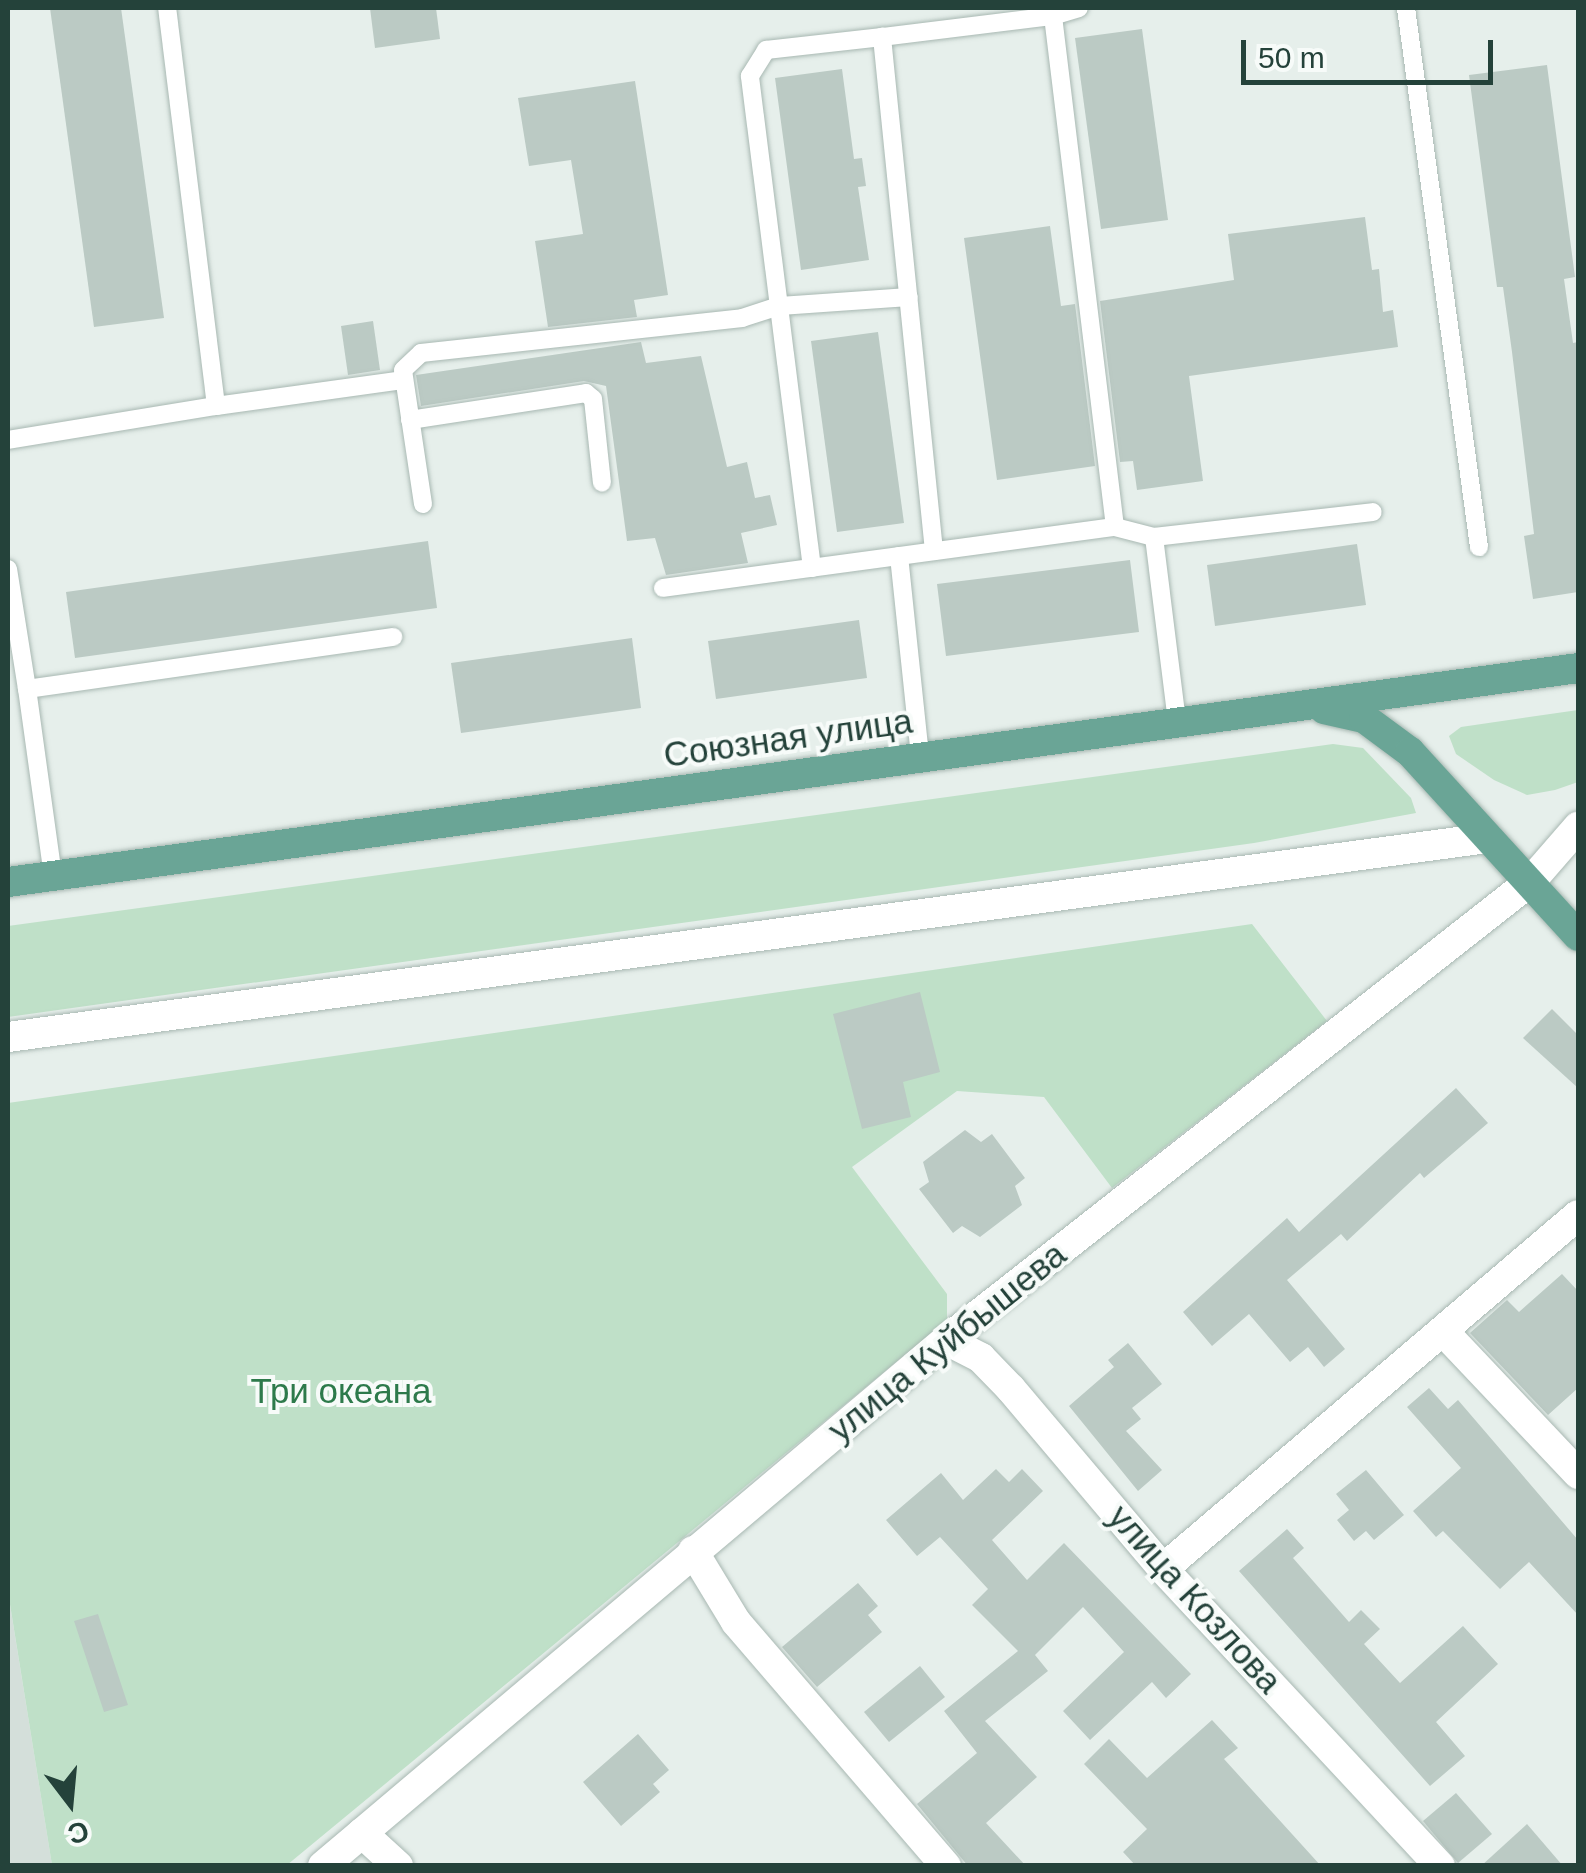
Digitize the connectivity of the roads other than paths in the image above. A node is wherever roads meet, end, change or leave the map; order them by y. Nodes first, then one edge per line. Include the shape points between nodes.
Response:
1 (167, 8) edge
2 (1079, 8) edge
3 (1406, 8) edge
4 (1053, 16) junction
5 (882, 37) junction
6 (910, 297) junction
7 (780, 306) junction
8 (404, 380) junction
9 (216, 406) junction
10 (410, 420) junction
11 (8, 440) edge
12 (602, 483) dead end
13 (423, 504) dead end
14 (1372, 512) dead end
15 (1115, 527) junction
16 (1154, 537) junction
17 (1478, 547) dead end
18 (934, 551) junction
19 (900, 556) junction
20 (8, 568) edge
21 (812, 568) junction
22 (663, 588) dead end
23 (393, 637) dead end
24 (1578, 668) edge
25 (27, 688) junction
26 (1306, 705) junction
27 (1177, 722) junction
28 (920, 758) junction
29 (1578, 827) edge
30 (1488, 838) junction
31 (53, 876) junction
32 (1530, 881) junction
33 (8, 882) edge
34 (1578, 936) edge
35 (8, 1036) edge
36 (1578, 1216) edge
37 (1443, 1330) junction
38 (946, 1340) junction
39 (1578, 1474) edge
40 (693, 1551) junction
41 (1164, 1568) junction
42 (362, 1834) junction
43 (323, 1866) edge
44 (398, 1866) edge
45 (946, 1866) edge
46 (1440, 1866) edge

1 - 9 lane
2 - 4 lane
3 - 17 lane
4 - 5 lane
4 - 15 lane
5 - 6 lane
5 - 7 lane via 766,50 750,76
6 - 7 lane
6 - 18 lane
7 - 8 lane via 742,318 421,353 410,358
7 - 21 lane
8 - 9 lane
8 - 10 lane
9 - 11 lane
10 - 12 lane via 586,392 593,399
10 - 13 lane
14 - 16 lane
15 - 16 lane
15 - 18 lane
16 - 27 lane
18 - 19 lane
19 - 21 lane
19 - 28 lane
20 - 25 lane
21 - 22 lane
23 - 25 lane
24 - 26 main road, Союзная улица
25 - 31 lane
26 - 27 main road, Союзная улица
26 - 30 main road via 1380,728
27 - 28 main road, Союзная улица
28 - 31 main road, Союзная улица
29 - 32 street, улица Куйбышева
30 - 32 main road
30 - 35 street
31 - 33 main road, Союзная улица
32 - 34 main road
32 - 38 street, улица Куйбышева
36 - 37 street
37 - 39 street
37 - 41 street
38 - 40 street, улица Куйбышева
38 - 41 street, улица Козлова via 981,1358 1011,1388
40 - 42 street, улица Куйбышева
40 - 45 street via 736,1622
41 - 46 street, улица Козлова
42 - 43 street, улица Куйбышева
42 - 44 street

